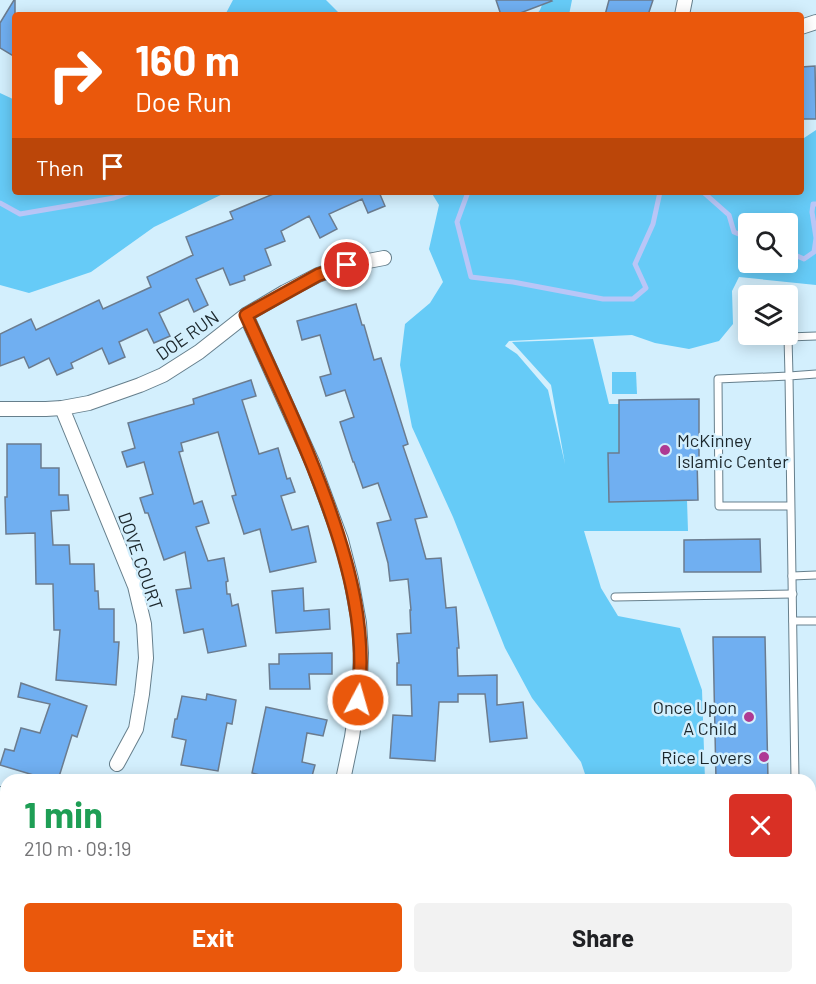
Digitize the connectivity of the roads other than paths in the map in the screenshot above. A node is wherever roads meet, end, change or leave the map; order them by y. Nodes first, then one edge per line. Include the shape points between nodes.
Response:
1 (384, 258) dead end
2 (246, 315) junction
3 (816, 336) edge
4 (816, 374) edge
5 (789, 376) junction
6 (62, 408) junction
7 (0, 409) edge
8 (790, 506) junction
9 (816, 575) edge
10 (792, 576) junction
11 (793, 594) junction
12 (615, 597) dead end
13 (794, 621) junction
14 (816, 621) edge
15 (117, 764) dead end
16 (344, 774) edge
17 (795, 774) edge

1 - 2 street, DOE RUN via 318,275
2 - 6 street, DOE RUN via 163,375 114,395
2 - 16 street via 314,464 351,579 361,653
3 - 5 lane via 788,337
4 - 5 lane
5 - 8 lane
5 - 8 lane via 718,379 719,506
6 - 7 street, DOE RUN
6 - 15 street, DOVE COURT via 135,586 144,624 146,658 136,729
8 - 10 lane
9 - 10 lane
10 - 11 lane
11 - 12 lane
11 - 13 lane
13 - 14 lane
13 - 17 lane

